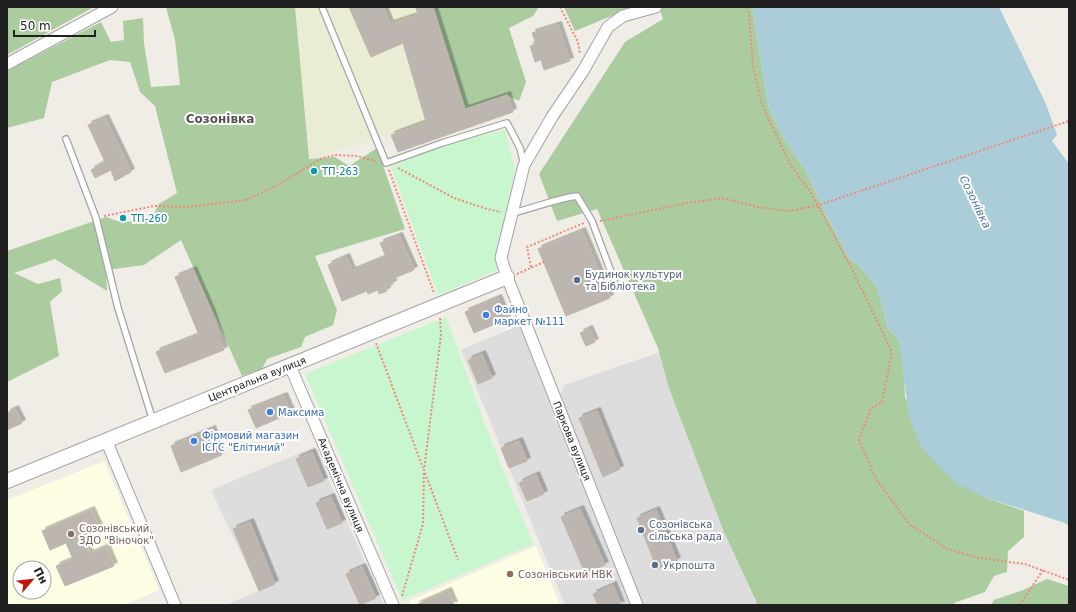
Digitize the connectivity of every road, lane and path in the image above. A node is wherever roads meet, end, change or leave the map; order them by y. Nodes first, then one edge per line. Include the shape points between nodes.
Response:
1 (112, 7) edge
2 (322, 7) edge
3 (560, 7) edge
4 (656, 7) edge
5 (747, 7) edge
6 (7, 64) edge
7 (583, 71) junction
8 (1069, 121) edge
9 (66, 139) dead end
10 (386, 163) junction
11 (524, 165) junction
12 (818, 205) junction
13 (510, 214) junction
14 (96, 218) junction
15 (592, 221) junction
16 (544, 262) dead end
17 (531, 267) junction
18 (526, 270) dead end
19 (507, 277) junction
20 (614, 280) dead end
21 (439, 307) junction
22 (372, 333) junction
23 (290, 366) junction
24 (153, 421) junction
25 (106, 440) junction
26 (424, 470) junction
27 (7, 481) edge
28 (458, 560) dead end
29 (1043, 570) junction
30 (1069, 580) edge
31 (397, 601) edge
32 (174, 605) edge
33 (637, 605) edge
34 (1020, 605) edge

1 - 6 street
2 - 10 lane
3 - 7 path via 578,42
4 - 7 street, Паркова вулиця via 623,16 608,27
5 - 12 path via 753,66 762,105 792,166
7 - 11 street, Паркова вулиця
8 - 12 path
9 - 14 lane
10 - 11 lane via 442,142 507,123 520,148
10 - 13 path via 406,171 454,198
10 - 14 path via 356,156 336,155 322,158 278,185 246,200 189,207 154,206
10 - 21 path
11 - 13 street, Паркова вулиця
12 - 15 path via 789,211 758,207 723,198 605,221
12 - 29 path via 892,352 882,402 871,408 859,440 876,479 910,524 948,549 979,558 1025,564
13 - 15 lane via 577,196
13 - 19 street, Паркова вулиця via 501,258
14 - 24 lane via 118,308
15 - 17 path via 578,224 527,247
15 - 20 lane
16 - 17 path
17 - 18 path
19 - 21 street, Центральна вулиця
19 - 33 street, Паркова вулиця
21 - 22 street, Центральна вулиця
21 - 26 path via 441,335
22 - 23 street, Центральна вулиця
22 - 26 path
23 - 24 street, Центральна вулиця
23 - 31 street, Академічна вулиця
24 - 25 street, Центральна вулиця
25 - 27 street, Центральна вулиця
25 - 32 street
26 - 28 path
26 - 31 path via 424,524
29 - 30 path
29 - 34 path

